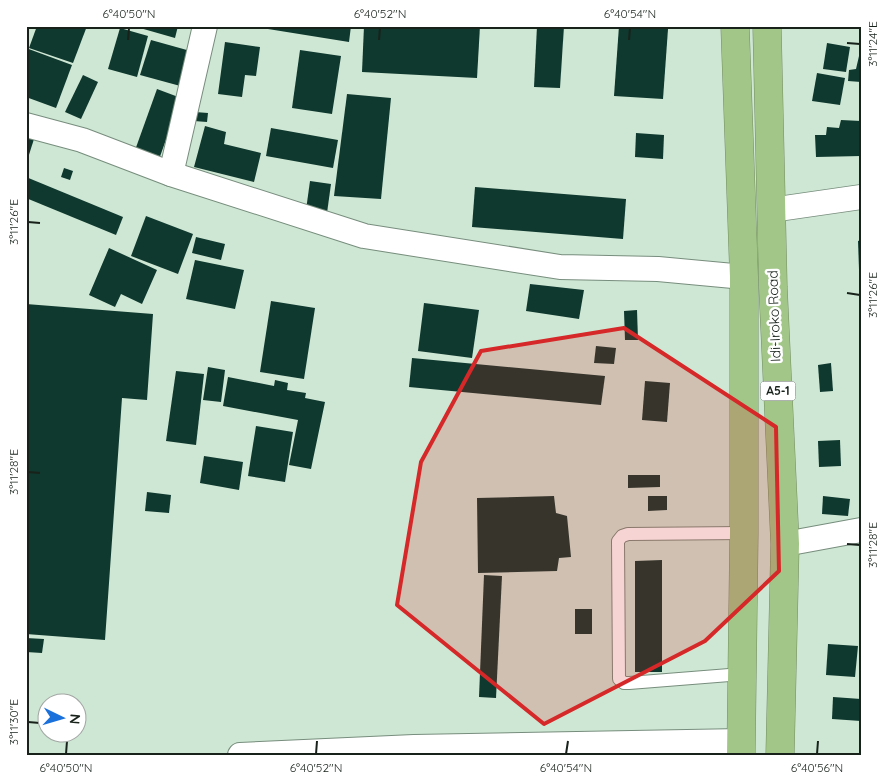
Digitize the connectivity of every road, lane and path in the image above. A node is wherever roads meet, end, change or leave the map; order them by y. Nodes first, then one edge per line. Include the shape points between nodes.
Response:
1 (205, 26) edge
2 (735, 26) edge
3 (767, 26) edge
4 (26, 124) edge
5 (171, 174) junction
6 (861, 196) edge
7 (771, 210) junction
8 (744, 276) junction
9 (861, 530) edge
10 (744, 533) junction
11 (785, 544) junction
12 (742, 674) junction
13 (742, 748) edge
14 (585, 749) edge
15 (240, 755) edge
16 (780, 755) edge

1 - 5 street
2 - 8 highway, A5-1
3 - 7 highway, Idi-Iroko Road / A5-1
4 - 5 street via 82,140
5 - 8 street via 364,236 560,267
6 - 7 street
7 - 11 highway, Idi-Iroko Road / A5-1
8 - 10 highway, A5-1
9 - 11 street
10 - 12 highway, A5-1
10 - 12 lane via 628,534 618,541 619,679 629,683
11 - 16 highway, Idi-Iroko Road / A5-1
12 - 13 highway, A5-1
13 - 14 street
14 - 15 street via 414,747

